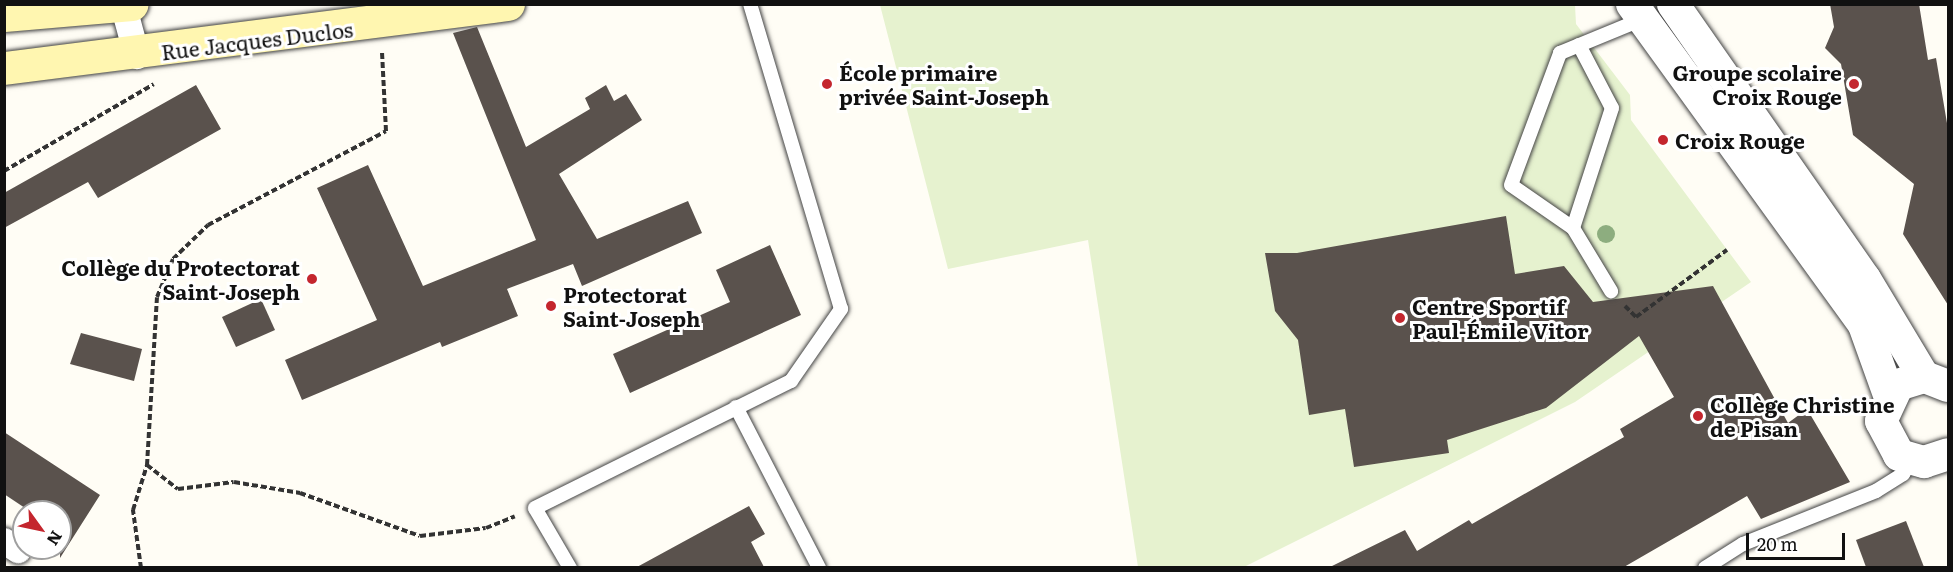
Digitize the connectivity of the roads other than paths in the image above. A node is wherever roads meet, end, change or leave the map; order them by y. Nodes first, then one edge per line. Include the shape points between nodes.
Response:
1 (508, 4) edge
2 (750, 4) edge
3 (1673, 4) edge
4 (126, 5) edge
5 (1638, 12) edge
6 (4, 15) edge
7 (1579, 45) junction
8 (137, 56) junction
9 (4, 68) edge
10 (1573, 228) junction
11 (1611, 291) road end
12 (1936, 381) edge
13 (1889, 396) junction
14 (736, 407) junction
15 (1936, 460) edge
16 (570, 567) edge
17 (819, 567) edge
18 (1705, 567) edge

1 - 8 main road, Rue Jacques Duclos
2 - 14 lane via 840,309 791,381
3 - 12 street
4 - 6 main road
4 - 8 street
5 - 7 lane
5 - 13 street via 1864,325
7 - 10 lane via 1612,108
7 - 10 lane via 1560,53 1511,185
8 - 9 main road, Rue Jacques Duclos
10 - 11 lane
12 - 13 street via 1898,386
13 - 15 street via 1881,421 1883,434 1899,455
14 - 16 lane via 535,508
14 - 17 lane
15 - 18 lane via 1876,491 1743,544

